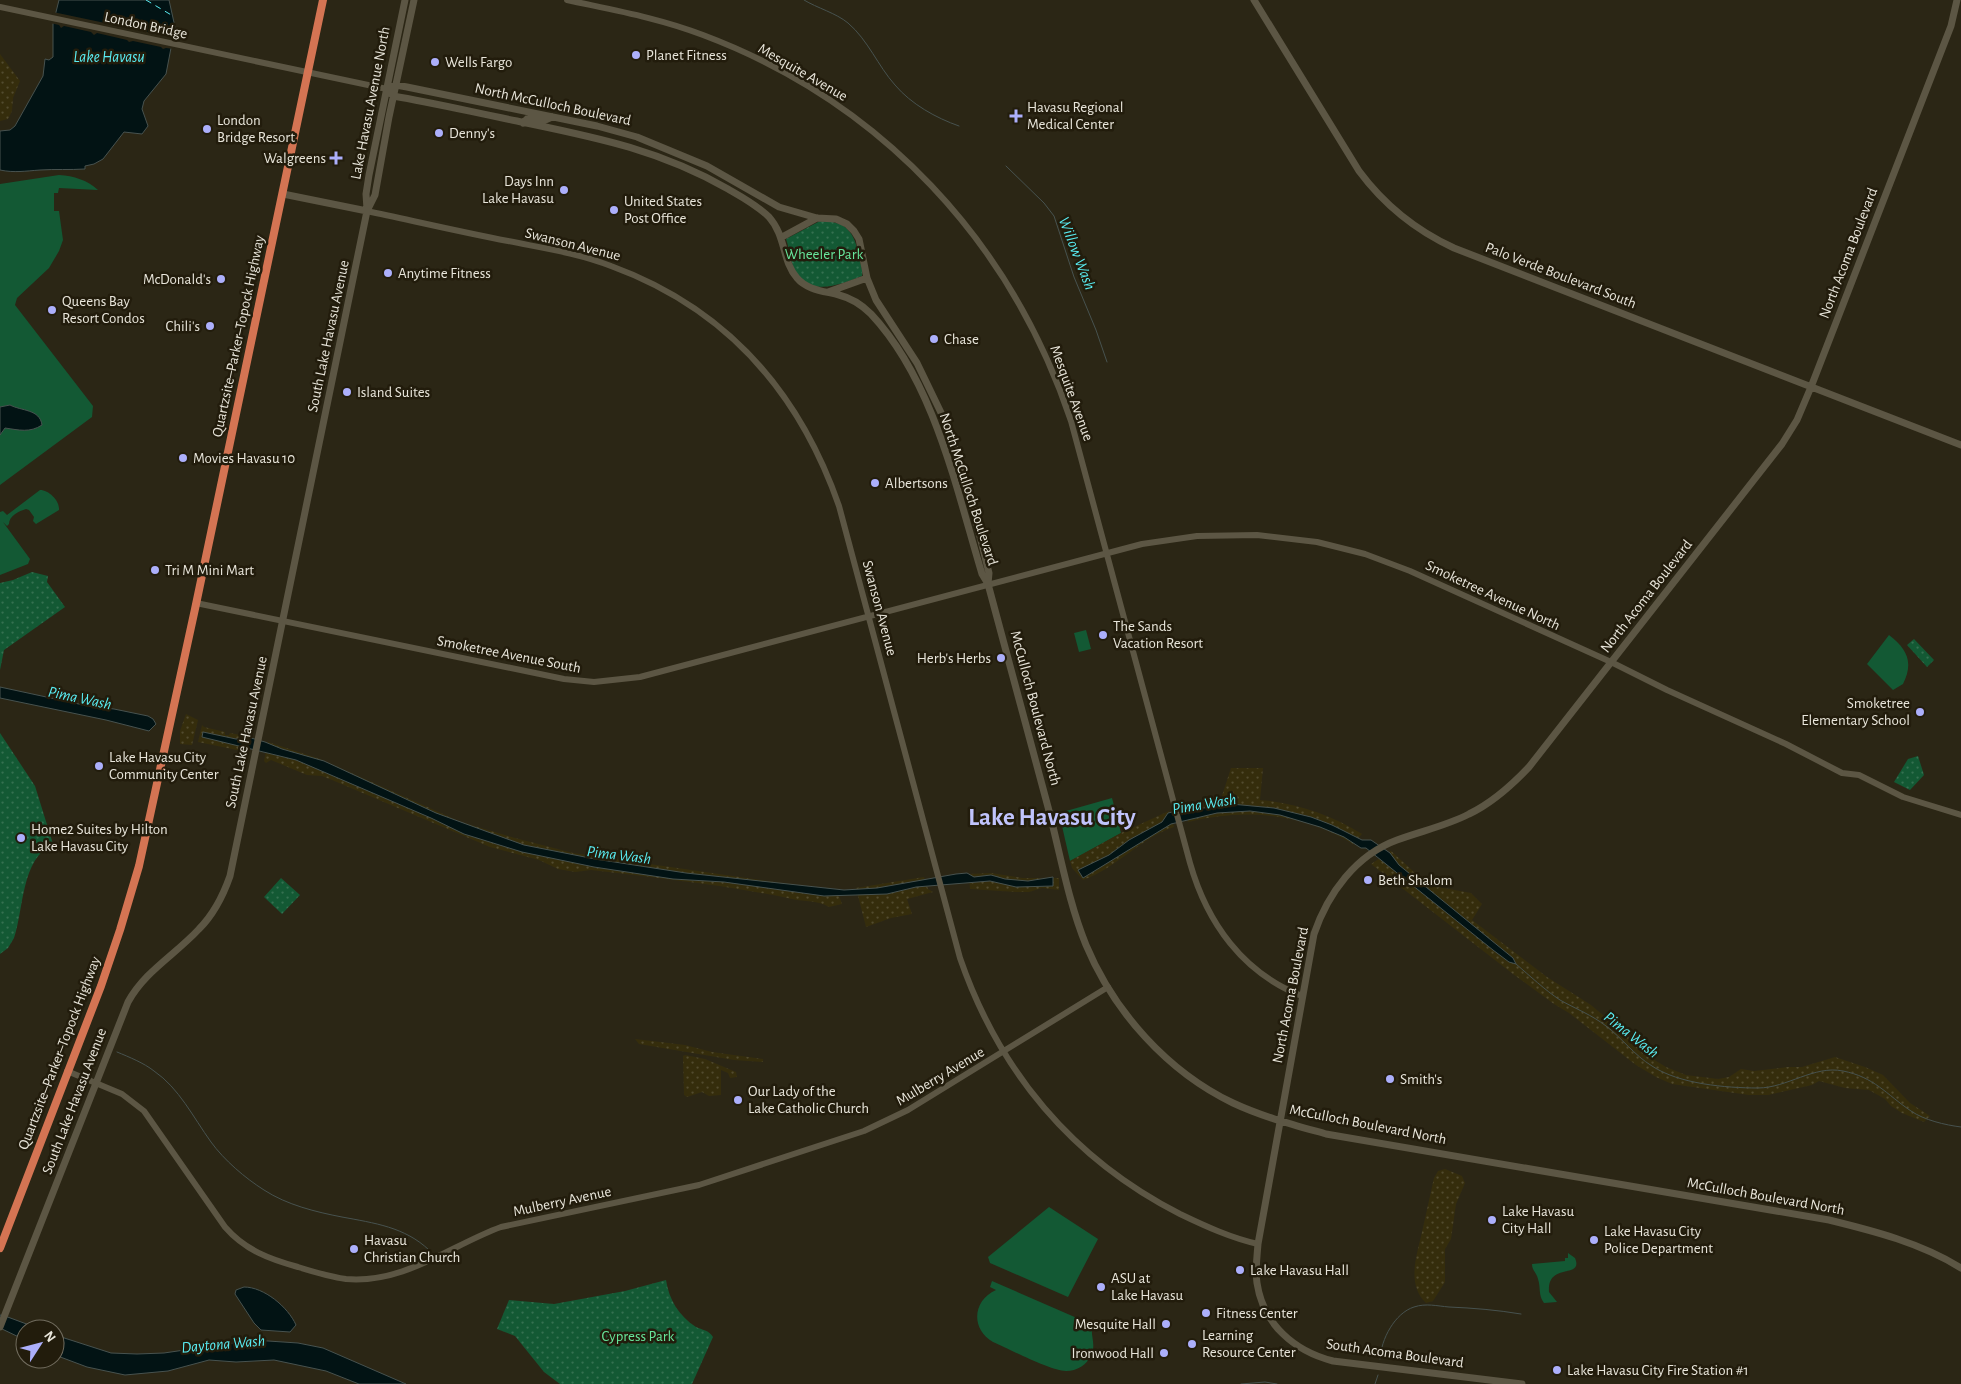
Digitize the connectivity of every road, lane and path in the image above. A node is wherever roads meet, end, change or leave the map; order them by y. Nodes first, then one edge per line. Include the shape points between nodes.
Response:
1 (323, 0) edge
2 (405, 0) edge
3 (414, 0) edge
4 (567, 0) edge
5 (1254, 0) edge
6 (1956, 0) edge
7 (0, 7) edge
8 (211, 52) joint
9 (393, 90) junction
10 (485, 102) junction
11 (451, 108) junction
12 (554, 117) junction
13 (523, 123) junction
14 (283, 194) junction
15 (367, 211) junction
16 (817, 218) junction
17 (782, 237) junction
18 (867, 278) junction
19 (828, 292) junction
20 (1811, 387) junction
21 (1961, 446) edge
22 (948, 458) junction
23 (966, 480) junction
24 (1108, 553) junction
25 (988, 584) junction
26 (196, 603) junction
27 (868, 616) junction
28 (283, 620) junction
29 (1612, 662) junction
30 (1961, 815) edge
31 (1108, 987) junction
32 (1302, 996) junction
33 (1003, 1052) junction
34 (67, 1071) junction
35 (96, 1082) junction
36 (1280, 1122) junction
37 (1258, 1244) junction
38 (0, 1248) edge
39 (1961, 1268) edge
40 (0, 1327) edge
41 (1522, 1384) edge

1 - 14 highway, Quartzsite–Parker–Topock Highway
2 - 9 main road, Lake Havasu Avenue North
3 - 9 main road, Lake Havasu Avenue North
4 - 24 street, Mesquite Avenue via 670,24 765,62 852,116 925,178 994,262 1042,347 1071,420
5 - 20 main road, Palo Verde Boulevard South via 1359,171 1382,199 1408,222 1454,248
6 - 20 main road, North Acoma Boulevard via 1951,26
7 - 8 street, London Bridge
8 - 9 street, North McCulloch Boulevard
9 - 10 main road, North McCulloch Boulevard
9 - 11 main road, North McCulloch Boulevard
9 - 15 main road, South Lake Havasu Avenue via 375,195
10 - 11 main road via 480,109 460,105
10 - 12 main road, North McCulloch Boulevard
11 - 13 main road, North McCulloch Boulevard
12 - 13 main road via 543,121 528,118
12 - 16 main road, North McCulloch Boulevard via 637,136 707,166 779,207
13 - 17 main road, North McCulloch Boulevard via 606,140 650,152 684,166 751,203 770,218
14 - 15 main road, Swanson Avenue
14 - 26 highway, Quartzsite–Parker–Topock Highway
15 - 27 street, Swanson Avenue via 609,265 666,290 718,326 764,369 814,443 839,506
15 - 28 main road, South Lake Havasu Avenue
16 - 17 main road
16 - 18 main road via 836,219 854,231 861,245
17 - 19 main road via 787,259 796,277 812,288
18 - 19 main road
18 - 23 main road, North McCulloch Boulevard via 883,312 927,381 946,422
19 - 22 main road, North McCulloch Boulevard via 859,304 887,335 921,392
20 - 21 main road, Palo Verde Boulevard South
20 - 29 main road, North Acoma Boulevard via 1782,444
22 - 23 main road via 954,460 960,476
22 - 25 main road, North McCulloch Boulevard via 982,574
23 - 25 main road, North McCulloch Boulevard via 989,573
24 - 25 street, Smoketree Avenue North
24 - 29 street, Smoketree Avenue North via 1197,536 1257,535 1316,542 1365,554 1410,571
24 - 32 street, Mesquite Avenue via 1200,895 1218,929 1243,958 1273,982
25 - 27 street, Smoketree Avenue South
25 - 31 main road, McCulloch Boulevard North via 1079,924
26 - 28 street, Smoketree Avenue South
26 - 34 highway, Quartzsite–Parker–Topock Highway via 139,866 101,986
27 - 28 street, Smoketree Avenue South via 640,677 594,682 564,679
27 - 33 street, Swanson Avenue via 953,937 967,979
28 - 35 main road, South Lake Havasu Avenue via 232,866 222,895 198,930 150,971 138,986 124,1011
29 - 30 street, Smoketree Avenue North via 1842,773 1859,775 1904,797
29 - 32 main road, North Acoma Boulevard via 1529,767 1501,794 1456,821 1384,846 1344,878 1319,919
31 - 33 street, Mulberry Avenue
31 - 36 main road, McCulloch Boulevard North via 1144,1035 1194,1080 1231,1102
32 - 36 main road, North Acoma Boulevard
33 - 35 street, Mulberry Avenue via 894,1118 864,1131 699,1186 501,1227 413,1269 392,1276 364,1279 325,1275 266,1258 244,1245 226,1227 144,1111 128,1098
33 - 37 street, Swanson Avenue via 1046,1111 1111,1171 1187,1217
34 - 35 street, Mulberry Avenue
34 - 38 highway, Quartzsite–Parker–Topock Highway
35 - 40 main road, South Lake Havasu Avenue
36 - 37 main road, South Acoma Boulevard
36 - 39 main road, McCulloch Boulevard North via 1326,1134 1829,1220 1881,1233
37 - 41 main road, South Acoma Boulevard via 1257,1283 1264,1308 1280,1331 1307,1352 1333,1361

